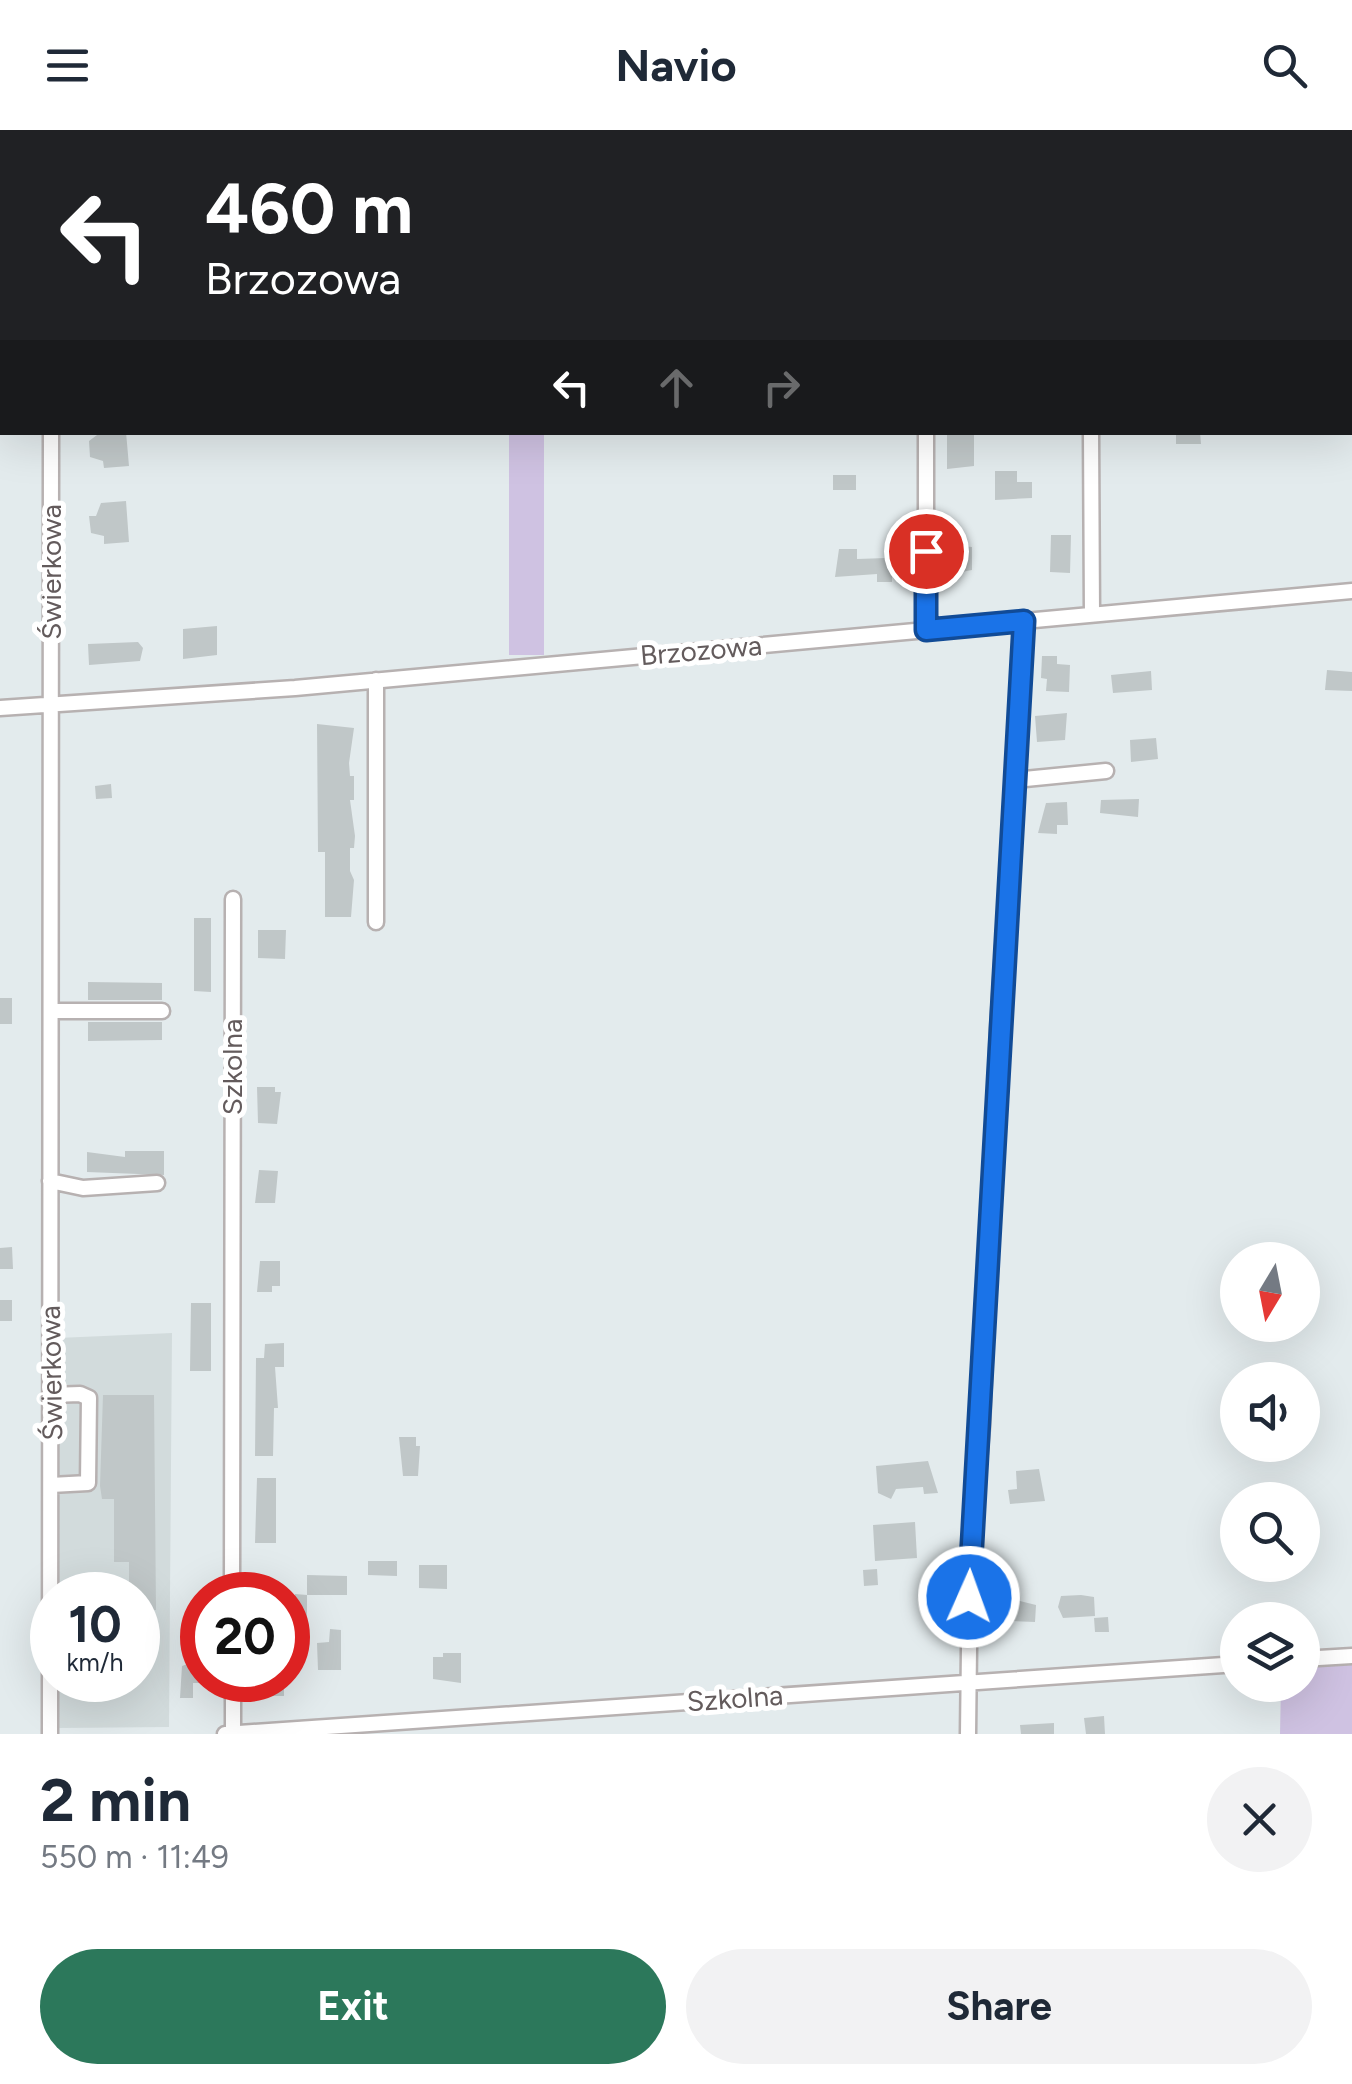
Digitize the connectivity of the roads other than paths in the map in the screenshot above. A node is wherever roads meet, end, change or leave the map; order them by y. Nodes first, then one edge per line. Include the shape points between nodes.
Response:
1 (51, 435) edge
2 (926, 435) edge
3 (1091, 435) edge
4 (1352, 590) edge
5 (1092, 614) junction
6 (1024, 621) junction
7 (926, 630) junction
8 (376, 680) junction
9 (50, 706) junction
10 (0, 708) edge
11 (1106, 772) dead end
12 (1015, 780) junction
13 (233, 899) dead end
14 (376, 922) dead end
15 (51, 1011) junction
16 (162, 1011) dead end
17 (50, 1181) junction
18 (157, 1184) dead end
19 (51, 1394) junction
20 (51, 1485) junction
21 (232, 1572) edge
22 (1352, 1656) edge
23 (1320, 1658) edge
24 (1220, 1665) edge
25 (967, 1683) junction
26 (232, 1702) edge
27 (50, 1734) edge
28 (225, 1734) edge
29 (233, 1734) edge
30 (968, 1734) edge

1 - 9 street, Świerkowa
2 - 7 street
3 - 5 street
4 - 5 street, Brzozowa
5 - 6 street, Brzozowa
6 - 7 street, Brzozowa
6 - 12 street
7 - 8 street, Brzozowa
8 - 9 street, Brzozowa
8 - 14 street
9 - 10 street, Brzozowa
9 - 15 street, Świerkowa
11 - 12 street
12 - 25 street
13 - 21 street, Szkolna
15 - 16 street
15 - 17 street, Świerkowa
17 - 18 street via 83,1188
17 - 19 street, Świerkowa
19 - 20 street, Świerkowa
19 - 20 street via 89,1398 89,1415 88,1482
20 - 27 street, Świerkowa
22 - 23 street
24 - 25 street, Szkolna
25 - 29 street, Szkolna
25 - 30 street
26 - 29 street
28 - 29 street, Szkolna

